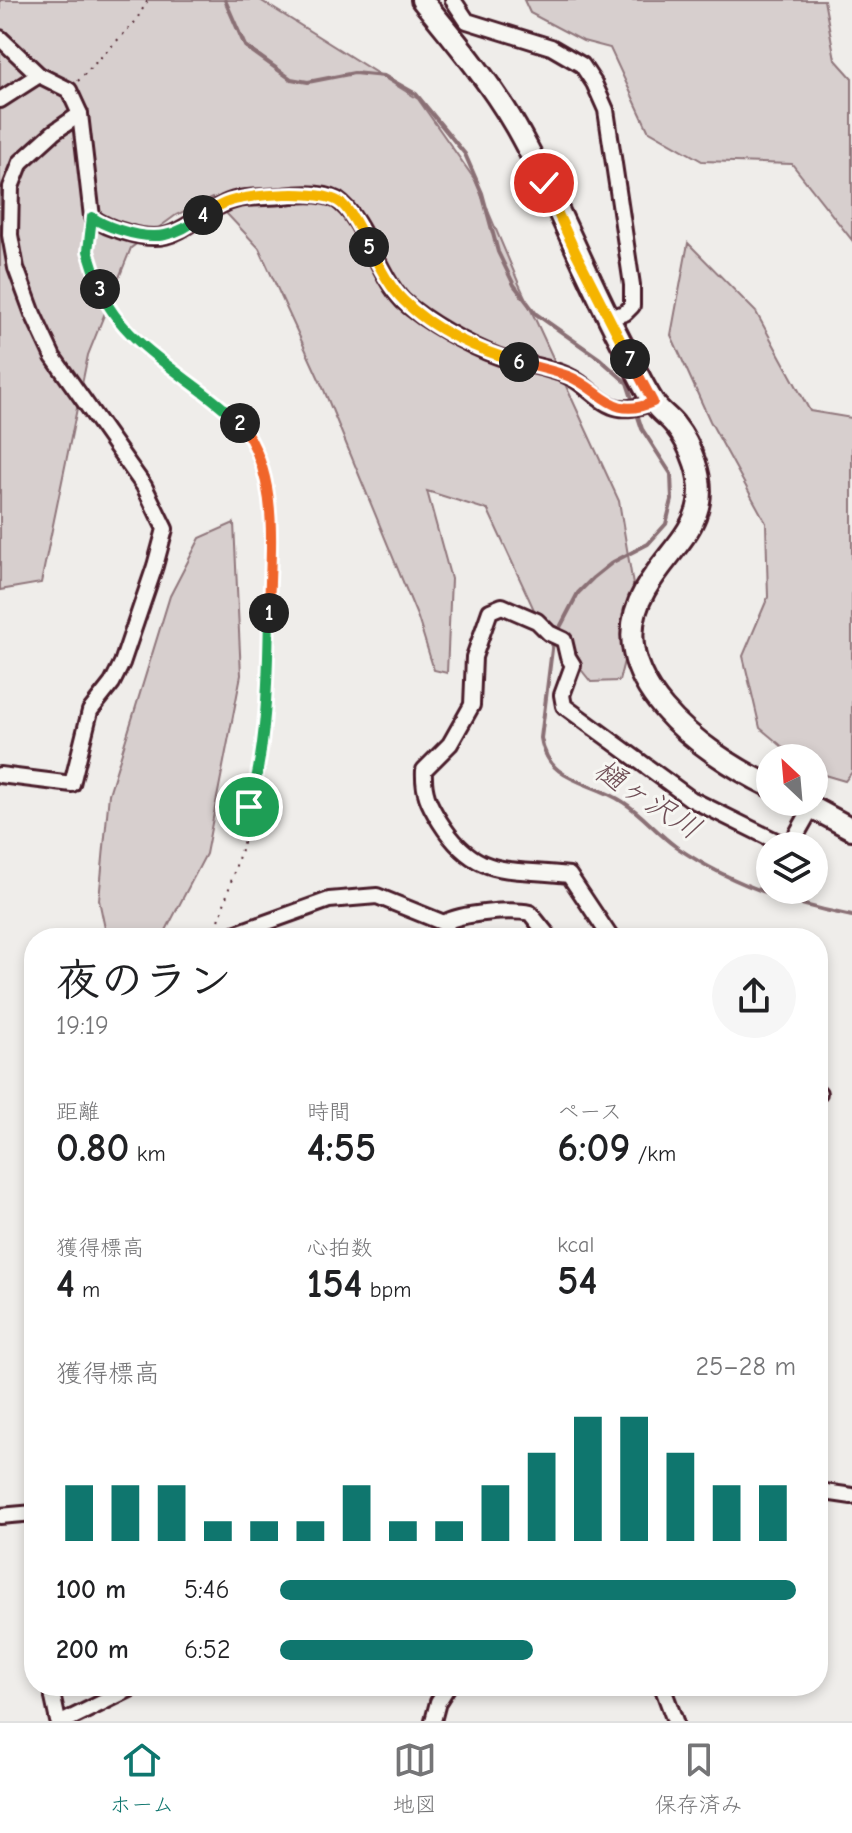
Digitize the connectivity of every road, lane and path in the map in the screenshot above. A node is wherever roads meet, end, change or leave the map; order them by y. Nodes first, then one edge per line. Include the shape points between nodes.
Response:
1 (148, 0) edge
2 (422, 0) edge
3 (453, 0) edge
4 (0, 38) edge
5 (39, 75) junction
6 (69, 90) junction
7 (0, 100) edge
8 (80, 114) junction
9 (92, 217) junction
10 (608, 318) junction
11 (648, 404) junction
12 (0, 775) edge
13 (756, 779) edge
14 (828, 816) edge
15 (852, 829) edge
16 (759, 832) edge
17 (444, 923) junction
18 (216, 928) edge
19 (251, 928) edge
20 (446, 928) edge
21 (542, 928) edge
22 (604, 928) edge
23 (828, 1492) edge
24 (852, 1496) edge
25 (24, 1514) edge
26 (0, 1516) edge
27 (53, 1696) edge
28 (116, 1696) edge
29 (442, 1696) edge
30 (666, 1696) edge
31 (58, 1721) edge
32 (65, 1721) edge
33 (433, 1721) edge
34 (675, 1721) edge

1 - 6 path via 135,22
2 - 10 main road via 515,126
3 - 10 street via 467,21 551,47 582,65 594,83 606,110 632,285 632,306
4 - 5 street
5 - 6 street
5 - 7 street
6 - 8 street
8 - 9 street
8 - 12 street via 21,162 11,187 16,268 53,357 144,486 165,529 122,663 90,711 72,784
9 - 11 street via 100,224 160,238 226,202 296,194 333,198 354,220 403,300 436,325 496,356 571,377 612,406
9 - 18 path via 88,251 106,305 132,335 242,426 262,467 271,506 266,712 247,830
10 - 11 main road
11 - 13 main road via 675,425 702,487 695,519 659,567 634,619 638,667 663,709 689,736
14 - 15 main road
16 - 22 street via 691,799 564,706 562,695 573,665 564,640 502,606 490,611 474,657 472,705 450,744 424,770 423,788 443,826 473,860 509,871 569,875
17 - 19 street via 377,896 329,900
17 - 20 street
17 - 21 street via 519,911 530,913
23 - 24 street
25 - 26 street
27 - 31 street
28 - 32 street
29 - 33 street
30 - 34 street

